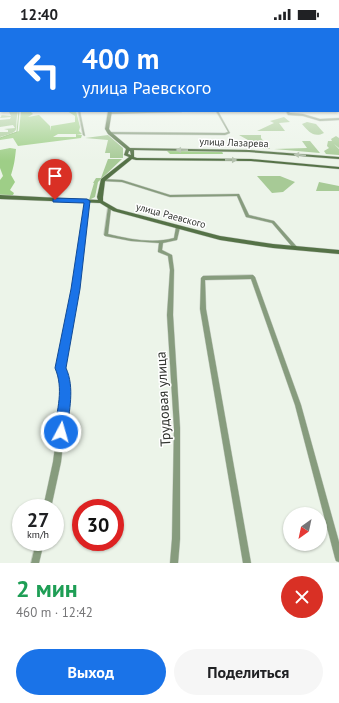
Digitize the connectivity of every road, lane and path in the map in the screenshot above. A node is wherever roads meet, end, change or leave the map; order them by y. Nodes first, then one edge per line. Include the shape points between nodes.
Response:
1 (79, 112) edge
2 (109, 112) edge
3 (218, 112) edge
4 (288, 112) edge
5 (339, 119) edge
6 (109, 133) junction
7 (84, 135) dead end
8 (128, 149) junction
9 (126, 155) junction
10 (131, 158) junction
11 (339, 158) edge
12 (120, 165) junction
13 (339, 168) edge
14 (103, 180) junction
15 (0, 197) edge
16 (87, 201) junction
17 (101, 202) junction
18 (109, 208) junction
19 (178, 227) junction
20 (161, 242) junction
21 (296, 248) junction
22 (339, 252) edge
23 (49, 499) edge
24 (38, 551) edge
25 (339, 558) edge
26 (35, 563) edge
27 (174, 563) edge
28 (247, 563) edge

1 - 7 street
2 - 6 main road
3 - 6 street via 229,132 225,134
4 - 5 street via 313,119
6 - 8 main road
8 - 9 main road
8 - 10 main road via 132,151
11 -> 8 main road, улица Лазарева via 249,151
9 - 10 main road
9 - 12 main road
10 - 12 main road
10 -> 13 main road, улица Лазарева via 251,160
12 - 14 main road
14 - 17 main road
14 - 21 street via 122,181 170,196 238,195 248,216 273,222
15 - 16 main road
16 - 17 main road
16 - 23 street via 76,289 60,368 66,388 57,462
17 - 18 main road, улица Раевского
18 - 19 main road, улица Раевского
18 - 20 street via 106,235
19 - 20 street via 176,239
19 - 21 main road, улица Раевского via 236,241
20 - 27 street, Трудовая улица via 160,252 170,255 172,270 170,314 177,428
21 - 22 main road, улица Раевского
24 - 26 street
25 - 28 street via 298,405 253,277 202,278 203,309

